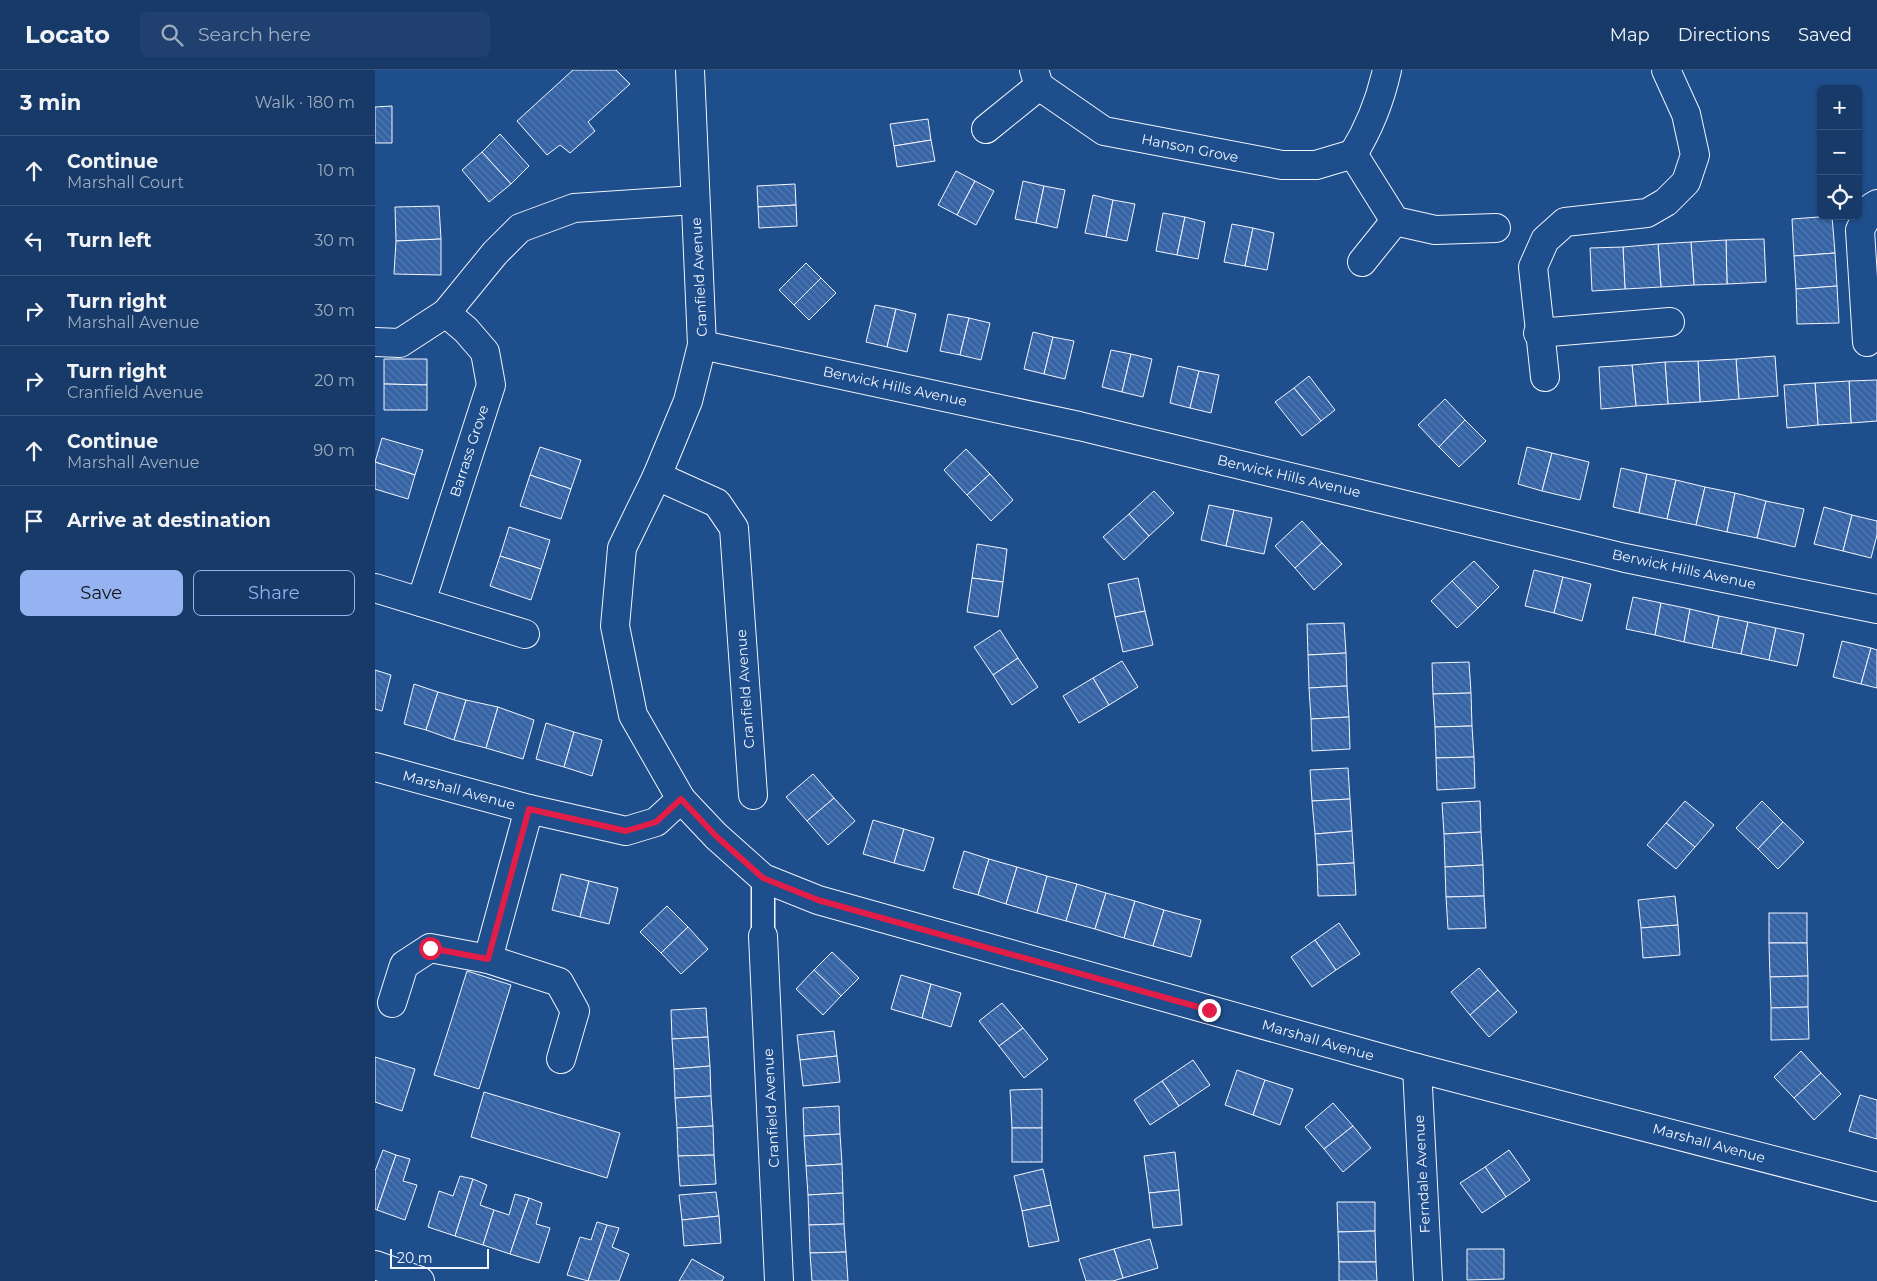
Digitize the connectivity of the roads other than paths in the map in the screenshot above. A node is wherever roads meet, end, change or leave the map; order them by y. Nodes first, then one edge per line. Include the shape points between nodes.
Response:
1 (689, 70) edge
2 (1387, 70) edge
3 (1666, 70) edge
4 (1037, 78) edge
5 (986, 129) dead end
6 (1353, 154) junction
7 (695, 200) junction
8 (1877, 204) edge
9 (1395, 221) junction
10 (1496, 228) dead end
11 (1362, 262) dead end
12 (446, 313) junction
13 (1670, 322) dead end
14 (1538, 333) junction
15 (375, 342) edge
16 (1867, 342) dead end
17 (702, 345) junction
18 (1545, 377) dead end
19 (657, 476) junction
20 (375, 588) edge
21 (421, 602) junction
22 (1877, 609) edge
23 (525, 634) dead end
24 (375, 767) edge
25 (753, 796) dead end
26 (681, 799) junction
27 (529, 809) junction
28 (763, 878) junction
29 (763, 936) joint
30 (488, 959) junction
31 (392, 1003) dead end
32 (561, 1060) dead end
33 (1417, 1068) junction
34 (1877, 1187) edge
35 (375, 1265) edge
36 (420, 1281) edge
37 (779, 1281) edge
38 (1428, 1281) edge

1 - 7 street, Cranfield Avenue
2 - 6 street via 1369,129
3 - 14 street via 1686,114 1695,155 1686,182 1666,202 1647,213 1565,222 1545,240 1533,267
4 - 5 street, Hanson Grove
4 - 6 street, Hanson Grove via 1104,131 1282,166 1316,165
6 - 9 street
7 - 12 street via 574,208 521,228 495,253
7 - 17 street, Cranfield Avenue
8 - 16 street via 1872,207 1860,230
9 - 10 street via 1435,230
9 - 11 street
12 - 15 street via 400,343
12 - 21 street, Barrass Grove via 485,352 491,385
13 - 14 street
14 - 18 street
17 - 19 street, Cranfield Avenue via 687,401
17 - 22 street, Berwick Hills Avenue via 1079,426 1625,558
19 - 25 street, Cranfield Avenue via 717,503 734,528
19 - 26 street, Cranfield Avenue via 622,548 615,626 633,715
20 - 21 street
21 - 23 street
24 - 27 street, Marshall Avenue
26 - 27 street, Marshall Avenue via 656,822 626,831
26 - 28 street, Cranfield Avenue
27 - 30 street
28 - 29 street
28 - 33 street, Marshall Avenue via 818,900
29 - 37 street, Cranfield Avenue
30 - 31 street via 430,948 404,965
30 - 32 street via 559,982 575,1011
33 - 34 street, Marshall Avenue
33 - 38 street, Ferndale Avenue
35 - 36 street

